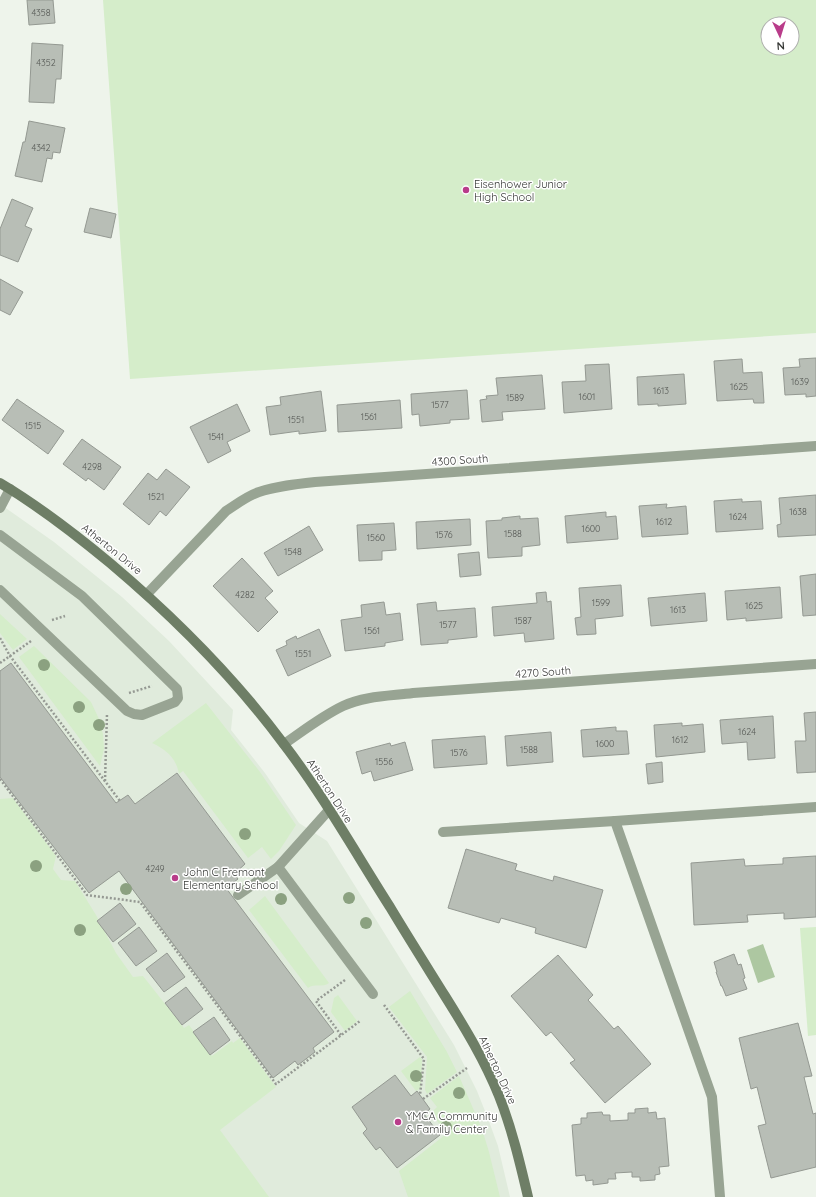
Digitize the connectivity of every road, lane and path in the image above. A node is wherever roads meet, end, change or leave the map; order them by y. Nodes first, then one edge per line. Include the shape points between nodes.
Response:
1 (816, 446) edge
2 (0, 483) edge
3 (10, 488) junction
4 (0, 508) edge
5 (0, 535) edge
6 (0, 590) edge
7 (147, 594) junction
8 (65, 616) dead end
9 (48, 622) dead end
10 (0, 638) edge
11 (31, 641) dead end
12 (10, 656) junction
13 (0, 663) edge
14 (816, 664) edge
15 (168, 680) junction
16 (124, 695) dead end
17 (107, 714) dead end
18 (284, 744) junction
19 (0, 779) edge
20 (105, 782) junction
21 (120, 801) dead end
22 (816, 807) edge
23 (329, 810) junction
24 (615, 821) junction
25 (443, 832) dead end
26 (278, 867) junction
27 (238, 895) dead end
28 (335, 987) dead end
29 (373, 994) dead end
30 (384, 1005) dead end
31 (360, 1021) dead end
32 (341, 1035) junction
33 (467, 1068) dead end
34 (420, 1095) dead end
35 (423, 1099) dead end
36 (528, 1197) edge
37 (720, 1197) edge

1 - 7 street, 4300 South via 287,485 259,492 226,511
2 - 3 street, Atherton Drive
3 - 4 street
3 - 7 street, Atherton Drive via 77,536
5 - 15 street via 82,596
6 - 15 street via 127,711 142,715 175,702 179,693
7 - 18 street, Atherton Drive via 220,667
8 - 9 path
10 - 12 path
11 - 12 path
12 - 13 path
12 - 20 path
14 - 18 street, 4270 South via 373,698 344,706
15 - 16 path
17 - 20 path
18 - 23 street, Atherton Drive
19 - 32 path via 87,895 140,902 276,1084
20 - 21 path
22 - 24 street
23 - 26 street
23 - 36 street, Atherton Drive via 463,1024 481,1058 508,1120
24 - 25 street
24 - 37 street via 712,1097
26 - 27 street
26 - 29 street
28 - 32 path via 316,1001
30 - 34 path via 424,1059
31 - 32 path
33 - 35 path

